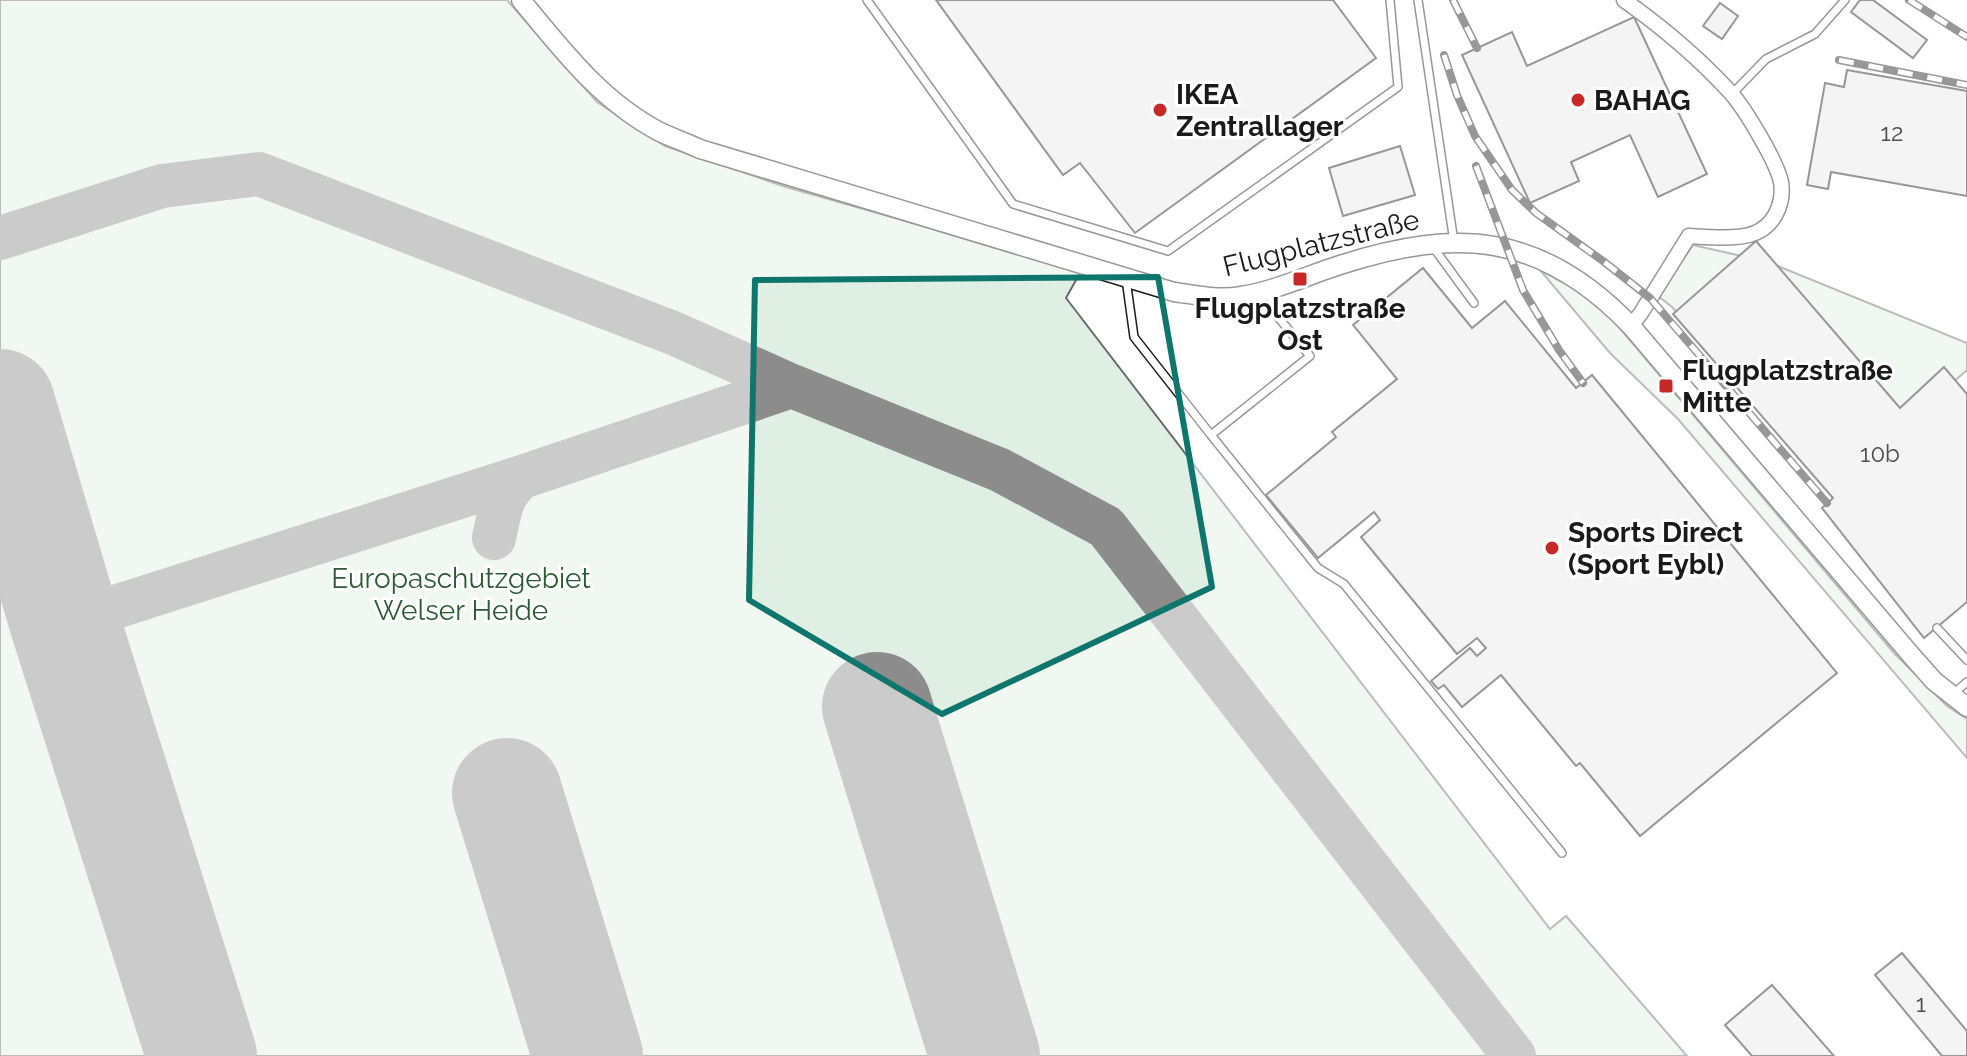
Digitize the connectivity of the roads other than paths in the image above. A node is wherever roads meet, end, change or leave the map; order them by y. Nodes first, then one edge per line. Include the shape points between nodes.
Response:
1 (521, 0) edge
2 (867, 0) edge
3 (1390, 0) edge
4 (1418, 0) edge
5 (1624, 0) edge
6 (1845, 0) edge
7 (1732, 94) junction
8 (1454, 242) junction
9 (1430, 243) junction
10 (1126, 278) junction
11 (1268, 290) junction
12 (1474, 303) dead end
13 (1631, 326) junction
14 (1211, 435) junction
15 (1937, 628) dead end
16 (1967, 660) edge
17 (1967, 682) edge
18 (1951, 696) junction
19 (1967, 707) edge
20 (1562, 853) dead end

1 - 10 street, Flugplatzstraße via 595,86 660,132 700,149
2 - 3 lane via 1013,204 1168,251 1398,87
4 - 8 lane
5 - 7 street via 1664,29
6 - 7 lane via 1815,34 1766,59
7 - 13 street via 1781,181 1781,204 1760,232 1727,238 1689,236
8 - 9 street, Flugplatzstraße
8 - 13 street, Flugplatzstraße via 1516,250 1556,265 1583,281
9 - 11 street, Flugplatzstraße
9 - 12 lane
10 - 11 street, Flugplatzstraße via 1211,297
10 - 14 lane via 1134,337
11 - 14 lane via 1274,312 1310,356
13 - 18 street, Flugplatzstraße
14 - 20 lane via 1318,568 1344,584
15 - 16 lane
17 - 18 lane
18 - 19 street, Flugplatzstraße

